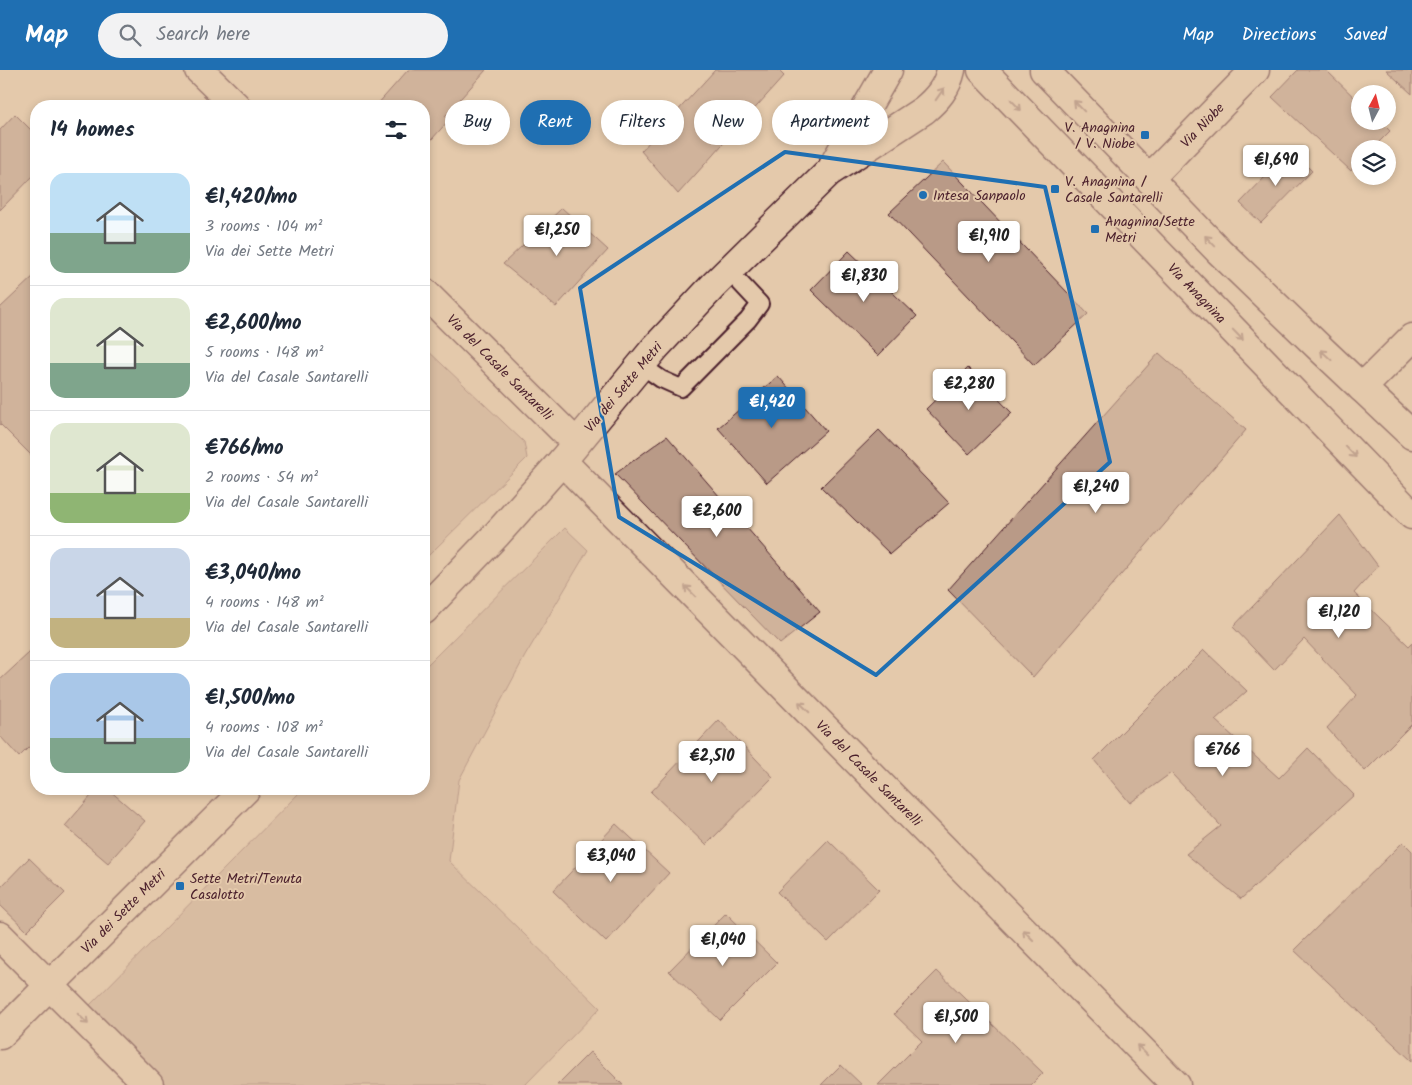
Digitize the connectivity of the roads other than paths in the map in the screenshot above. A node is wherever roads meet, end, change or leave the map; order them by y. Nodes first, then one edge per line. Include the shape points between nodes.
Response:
1 (199, 70) edge
2 (888, 70) edge
3 (951, 70) edge
4 (982, 70) edge
5 (1044, 70) edge
6 (1255, 70) edge
7 (230, 100) edge
8 (829, 172) junction
9 (1149, 179) junction
10 (729, 271) junction
11 (430, 299) edge
12 (1412, 338) edge
13 (641, 365) junction
14 (1362, 388) junction
15 (1412, 435) edge
16 (569, 452) junction
17 (1412, 515) edge
18 (430, 604) edge
19 (240, 795) edge
20 (0, 936) edge
21 (49, 984) junction
22 (0, 1035) edge
23 (149, 1085) edge
24 (1176, 1085) edge

1 - 7 street
2 - 8 street, Via dei Sette Metri
8 -> 3 street, Via dei Sette Metri via 935,101 948,83
4 -> 17 street, Via Anagnina
9 -> 5 street
6 - 9 street, Via Niobe
8 - 10 street, Via dei Sette Metri
14 -> 9 street via 1237,269
10 - 13 street, Via dei Sette Metri via 682,317
10 - 13 lane via 760,304 748,320 681,388
11 - 16 street, Via del Casale Santarelli
12 - 14 street
13 - 16 street, Via dei Sette Metri
14 - 15 street
16 - 18 street, Via dei Sette Metri
24 -> 16 street, Via del Casale Santarelli
19 - 21 street, Via dei Sette Metri
20 - 21 street
21 - 22 street, Via dei Sette Metri
21 -> 23 street

